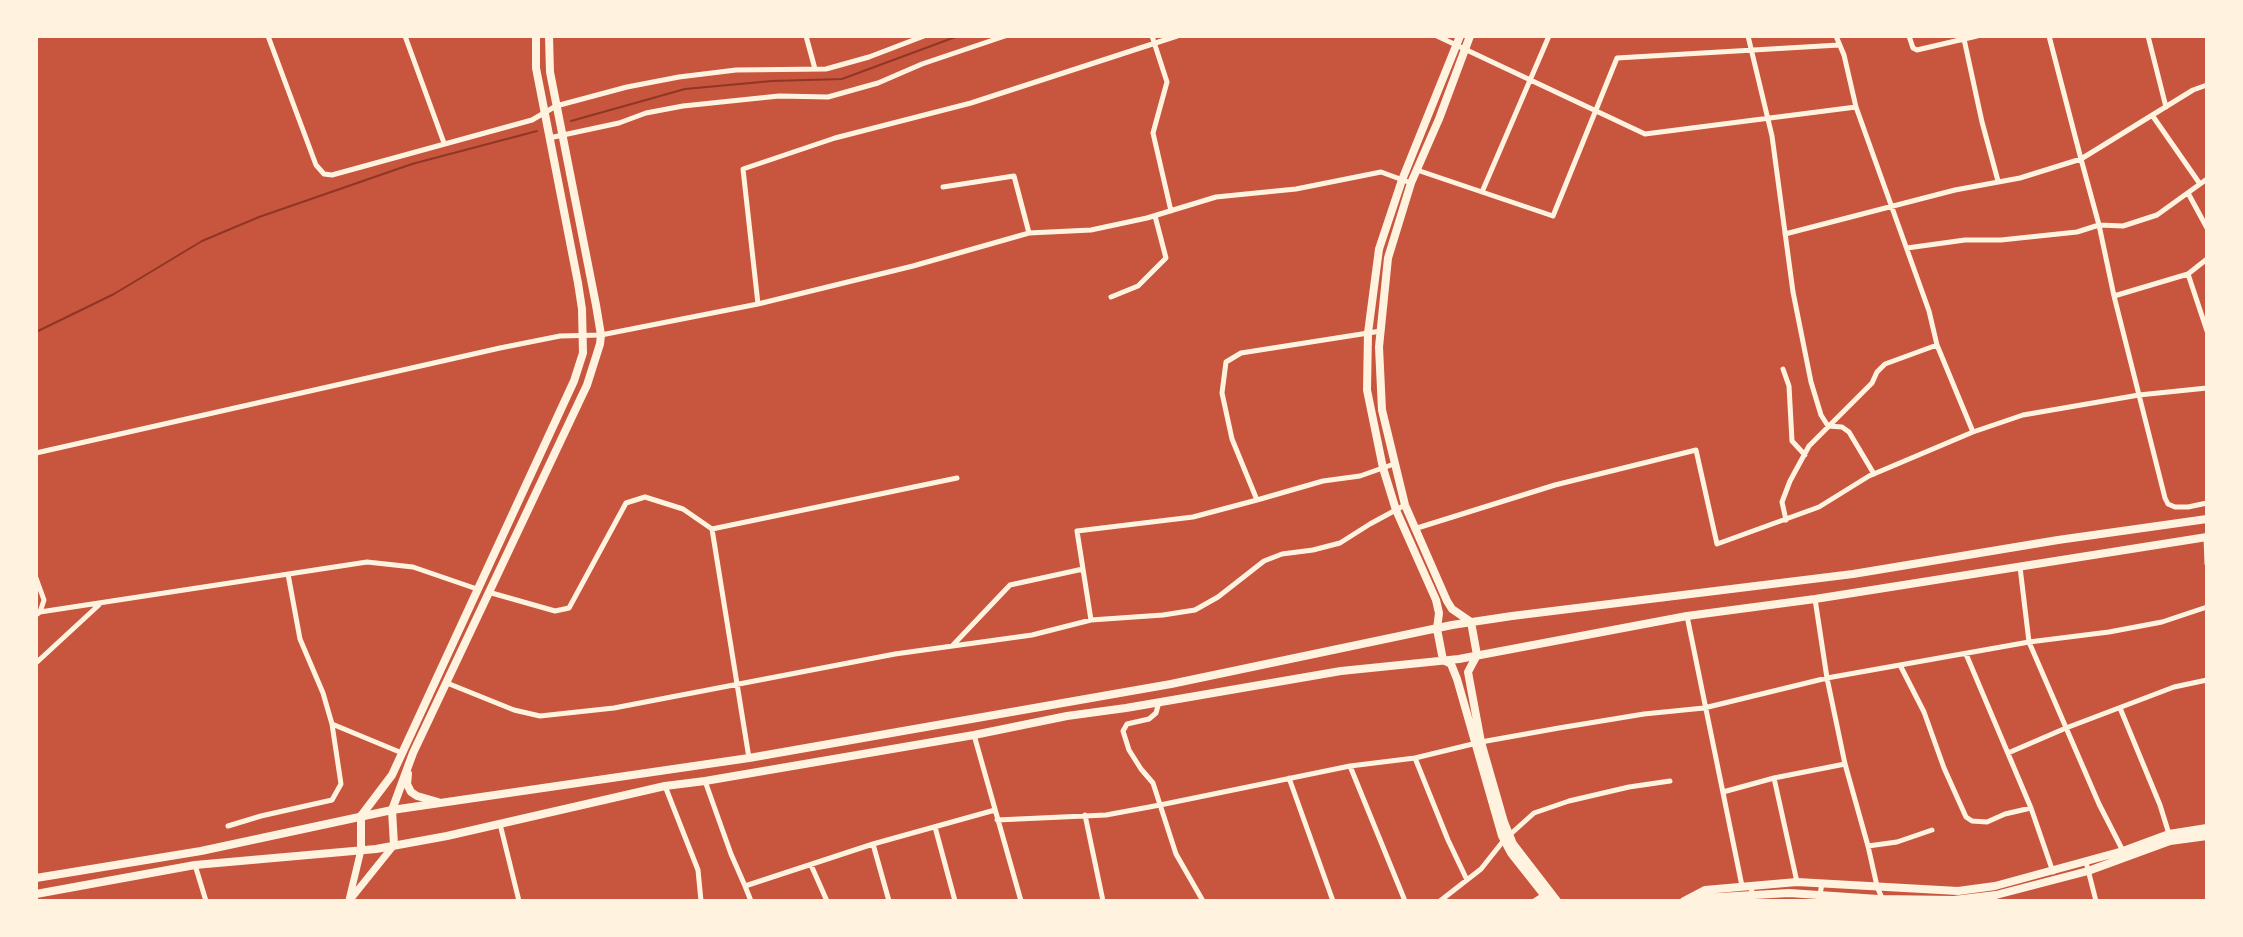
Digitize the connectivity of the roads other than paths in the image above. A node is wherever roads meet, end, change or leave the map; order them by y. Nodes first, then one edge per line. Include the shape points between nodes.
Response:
1 (268, 36) edge
2 (405, 36) edge
3 (536, 36) edge
4 (549, 36) edge
5 (806, 36) edge
6 (924, 36) edge
7 (1005, 36) edge
8 (1152, 36) edge
9 (1177, 36) edge
10 (1437, 36) edge
11 (1470, 36) edge
12 (1549, 36) edge
13 (1748, 36) edge
14 (1836, 36) edge
15 (1909, 36) edge
16 (1977, 36) edge
17 (2049, 36) edge
18 (2148, 36) edge
19 (1964, 39) junction
20 (1458, 40) edge
21 (1155, 44) junction
22 (1839, 45) junction
23 (1465, 48) junction
24 (1751, 50) junction
25 (815, 69) junction
26 (1531, 80) junction
27 (2207, 85) edge
28 (556, 106) junction
29 (1856, 107) junction
30 (2166, 107) junction
31 (1596, 110) junction
32 (544, 112) junction
33 (2152, 115) junction
34 (1767, 118) junction
35 (564, 135) junction
36 (549, 138) junction
37 (444, 143) junction
38 (2081, 159) junction
39 (1417, 170) junction
40 (2207, 179) edge
41 (1402, 180) junction
42 (1998, 181) junction
43 (1411, 183) junction
44 (2200, 184) junction
45 (943, 187) dead end
46 (1482, 192) junction
47 (2188, 192) junction
48 (1891, 207) junction
49 (1171, 211) junction
50 (1155, 216) junction
51 (2099, 225) junction
52 (2207, 228) edge
53 (1029, 233) junction
54 (1785, 234) junction
55 (1907, 248) junction
56 (2207, 259) edge
57 (2188, 273) junction
58 (2114, 296) junction
59 (1111, 297) dead end
60 (758, 304) junction
61 (1381, 331) junction
62 (2207, 331) edge
63 (1368, 333) junction
64 (602, 335) junction
65 (582, 336) junction
66 (1937, 345) junction
67 (1783, 369) dead end
68 (2207, 388) edge
69 (2139, 395) junction
70 (1828, 426) junction
71 (1972, 432) junction
72 (36, 453) edge
73 (1804, 455) junction
74 (1394, 464) junction
75 (1383, 468) junction
76 (1874, 474) junction
77 (957, 478) dead end
78 (1257, 500) junction
79 (2207, 503) edge
80 (1405, 505) junction
81 (1396, 510) junction
82 (2207, 519) edge
83 (1786, 520) junction
84 (712, 529) junction
85 (1414, 529) junction
86 (2207, 537) edge
87 (2207, 564) edge
88 (2020, 567) junction
89 (1083, 569) junction
90 (288, 574) junction
91 (36, 578) edge
92 (477, 589) junction
93 (488, 592) junction
94 (1815, 599) junction
95 (101, 603) junction
96 (2207, 608) edge
97 (38, 614) edge
98 (1687, 616) junction
99 (1091, 620) junction
100 (1471, 622) junction
101 (1437, 628) junction
102 (2028, 642) junction
103 (953, 645) junction
104 (1966, 654) junction
105 (1477, 655) junction
106 (1443, 660) junction
107 (36, 663) edge
108 (1899, 665) junction
109 (1827, 678) junction
110 (2207, 680) edge
111 (447, 683) junction
112 (736, 686) junction
113 (1159, 702) junction
114 (1704, 708) junction
115 (2120, 708) junction
116 (332, 724) junction
117 (2066, 728) junction
118 (974, 735) junction
119 (1478, 743) junction
120 (402, 753) junction
121 (2008, 753) junction
122 (749, 758) junction
123 (1415, 758) junction
124 (409, 763) junction
125 (1845, 764) junction
126 (1350, 766) junction
127 (1289, 778) junction
128 (1774, 778) junction
129 (705, 781) junction
130 (1670, 781) dead end
131 (665, 786) junction
132 (1723, 792) junction
133 (443, 802) junction
134 (1160, 806) junction
135 (2031, 808) junction
136 (392, 810) junction
137 (995, 810) junction
138 (1085, 815) junction
139 (361, 816) junction
140 (997, 820) junction
141 (500, 824) junction
142 (228, 826) dead end
143 (935, 827) junction
144 (2207, 828) edge
145 (1932, 830) dead end
146 (2169, 834) junction
147 (2207, 836) edge
148 (1506, 837) junction
149 (873, 844) junction
150 (394, 845) junction
151 (1868, 846) junction
152 (361, 850) junction
153 (2123, 851) junction
154 (811, 864) junction
155 (195, 865) junction
156 (2087, 866) junction
157 (2053, 872) junction
158 (36, 878) edge
159 (1467, 880) junction
160 (1797, 882) junction
161 (1821, 883) junction
162 (1752, 885) junction
163 (745, 886) junction
164 (1742, 886) junction
165 (1877, 886) junction
166 (36, 894) edge
167 (1547, 896) edge
168 (1751, 898) edge
169 (1819, 898) edge
170 (1882, 900) edge
171 (206, 901) edge
172 (349, 901) edge
173 (519, 901) edge
174 (701, 901) edge
175 (750, 901) edge
176 (827, 901) edge
177 (889, 901) edge
178 (955, 901) edge
179 (1021, 901) edge
180 (1103, 901) edge
181 (1203, 901) edge
182 (1333, 901) edge
183 (1405, 901) edge
184 (1440, 901) edge
185 (1534, 901) edge
186 (1557, 901) edge
187 (1684, 901) edge
188 (1698, 901) edge
189 (2096, 901) edge

1 - 37 street via 316,165 324,174
2 - 37 street
3 - 32 main road via 536,68
4 - 28 main road
5 - 25 street
6 - 25 street via 869,57
7 - 35 street via 878,83 828,97 779,96 693,104
8 - 21 street
9 - 21 street
10 - 20 street
11 - 23 main road
12 - 26 street
13 - 24 street
14 - 22 street
15 - 19 street via 1917,50
16 - 19 street
17 - 38 street
18 - 30 street
19 - 42 street
20 - 23 street
20 - 41 main road
21 - 49 street via 1167,82 1153,133
21 - 60 street via 971,103 835,138 743,169
22 - 24 street
22 - 29 street
23 - 26 street
23 - 39 main road
24 - 31 street via 1617,58
24 - 34 street
25 - 28 street via 736,70 679,77
26 - 31 street
26 - 46 street
27 - 30 street
28 - 32 street
28 - 35 main road
29 - 34 street
29 - 48 street
30 - 33 street
31 - 34 street via 1646,134
31 - 46 street via 1553,216
32 - 36 main road
32 - 37 street via 532,120
33 - 38 street
33 - 44 street
34 - 54 street
35 - 36 street
35 - 64 main road
36 - 65 main road via 578,283
38 - 42 street
38 - 51 street
39 - 43 main road
39 - 46 street
40 - 44 street
41 - 43 street
41 - 49 street via 1381,172 1296,189 1216,197
41 - 63 main road via 1379,249
42 - 48 street
43 - 61 main road via 1388,258
44 - 47 street
45 - 53 street via 1014,176
47 - 51 street via 2157,215 2123,226
47 - 52 street
48 - 54 street
48 - 55 street
49 - 50 street
50 - 53 street via 1091,230
50 - 59 street via 1166,258 1138,286
51 - 55 street via 2077,232
51 - 58 street
53 - 60 street
54 - 70 street via 1811,382
55 - 66 street
56 - 57 street
57 - 58 street
57 - 62 street
58 - 69 street
60 - 64 street
61 - 63 street
61 - 74 main road via 1382,410
63 - 75 main road via 1367,390
63 - 78 street via 1240,353 1226,362 1221,393 1233,439
64 - 65 street
64 - 93 main road via 587,385
65 - 72 street via 560,336 500,348
65 - 92 main road via 583,353 574,381
66 - 70 street via 1885,364 1872,383
66 - 71 street
67 - 73 street via 1789,386 1792,441
68 - 69 street
69 - 71 street via 2023,415
69 - 79 street via 2165,498 2175,507
70 - 73 street
70 - 76 street via 1849,432
71 - 76 street
73 - 83 street via 1782,502
74 - 75 street
74 - 80 main road
75 - 78 street
75 - 81 main road
76 - 83 street via 1819,507
77 - 84 street
78 - 89 street via 1193,517 1077,531
80 - 81 street
80 - 85 main road
81 - 99 street via 1340,543 1264,561 1195,610
81 - 101 main road via 1436,600
82 - 100 highway via 1853,574
83 - 85 street via 1717,544 1696,450 1554,484
84 - 93 street via 684,509 645,497 626,503 569,608 555,611
84 - 112 street
85 - 100 main road via 1447,602
86 - 87 street
86 - 88 highway
88 - 94 highway
88 - 102 street
89 - 99 street
89 - 103 street via 1010,585
90 - 92 street via 367,562 413,567
90 - 95 street
90 - 116 street via 300,639
91 - 97 street via 44,600
92 - 120 main road
93 - 111 main road
94 - 98 highway
94 - 109 street
95 - 97 street
95 - 107 street
96 - 102 street via 2141,626
98 - 105 highway
98 - 114 street
99 - 103 street via 1032,635
100 - 101 highway
100 - 105 highway
101 - 106 highway
101 - 122 highway via 1171,684
102 - 104 street
102 - 117 street
103 - 112 street
104 - 108 street
104 - 121 street
105 - 106 highway
105 - 119 main road via 1468,672
106 - 113 highway via 1341,671
106 - 119 main road via 1451,664
108 - 109 street
108 - 135 street via 1924,711 1966,817 1987,822
109 - 114 street
109 - 125 street
110 - 115 street via 2174,687
111 - 112 street via 514,710 540,716 614,708
111 - 124 main road
112 - 122 street
113 - 118 highway
113 - 134 street via 1149,719 1127,724 1123,731 1130,750 1153,783
114 - 119 street via 1644,714
114 - 132 street
115 - 117 street
115 - 146 street
116 - 120 street
116 - 142 street via 341,784 332,800
117 - 121 street
117 - 153 street
118 - 129 highway
118 - 137 street
119 - 123 street
119 - 148 main road
120 - 139 main road via 392,775
121 - 135 street
122 - 133 highway
123 - 126 street
123 - 159 street
124 - 133 main road via 411,792
124 - 136 main road
125 - 128 street
125 - 151 street
126 - 127 street
126 - 183 street
127 - 134 street
127 - 182 street
128 - 132 street
128 - 160 street
129 - 131 highway
129 - 163 street
130 - 148 street via 1569,801 1534,813
131 - 141 highway
131 - 174 street via 698,870
132 - 164 street
133 - 136 highway
134 - 138 street
134 - 181 street via 1176,854
135 - 157 street
136 - 139 highway
136 - 150 highway
137 - 140 street
137 - 143 street
138 - 140 street
138 - 180 street
139 - 152 highway
139 - 158 highway via 201,851
140 - 179 street
141 - 150 highway
141 - 173 street
143 - 149 street
143 - 178 street
144 - 146 main road
145 - 151 street via 1897,842
146 - 153 main road
147 - 156 main road via 2170,841
148 - 159 street
148 - 167 main road
149 - 154 street
149 - 177 street
150 - 152 highway
150 - 172 street
151 - 165 street
152 - 155 highway
152 - 172 street
153 - 156 main road
154 - 163 street
154 - 176 street
155 - 166 highway
155 - 171 street
156 - 157 main road
156 - 170 main road via 1996,895 1954,900
156 - 189 street
157 - 165 main road via 1958,891
159 - 184 street
160 - 161 main road
160 - 162 main road
161 - 165 main road
161 - 169 street
162 - 164 main road
162 - 168 street
163 - 175 street
164 - 187 main road via 1705,890
165 - 170 street
167 - 185 street
167 - 186 main road
168 - 169 main road via 1789,893
168 - 188 main road
169 - 170 main road

